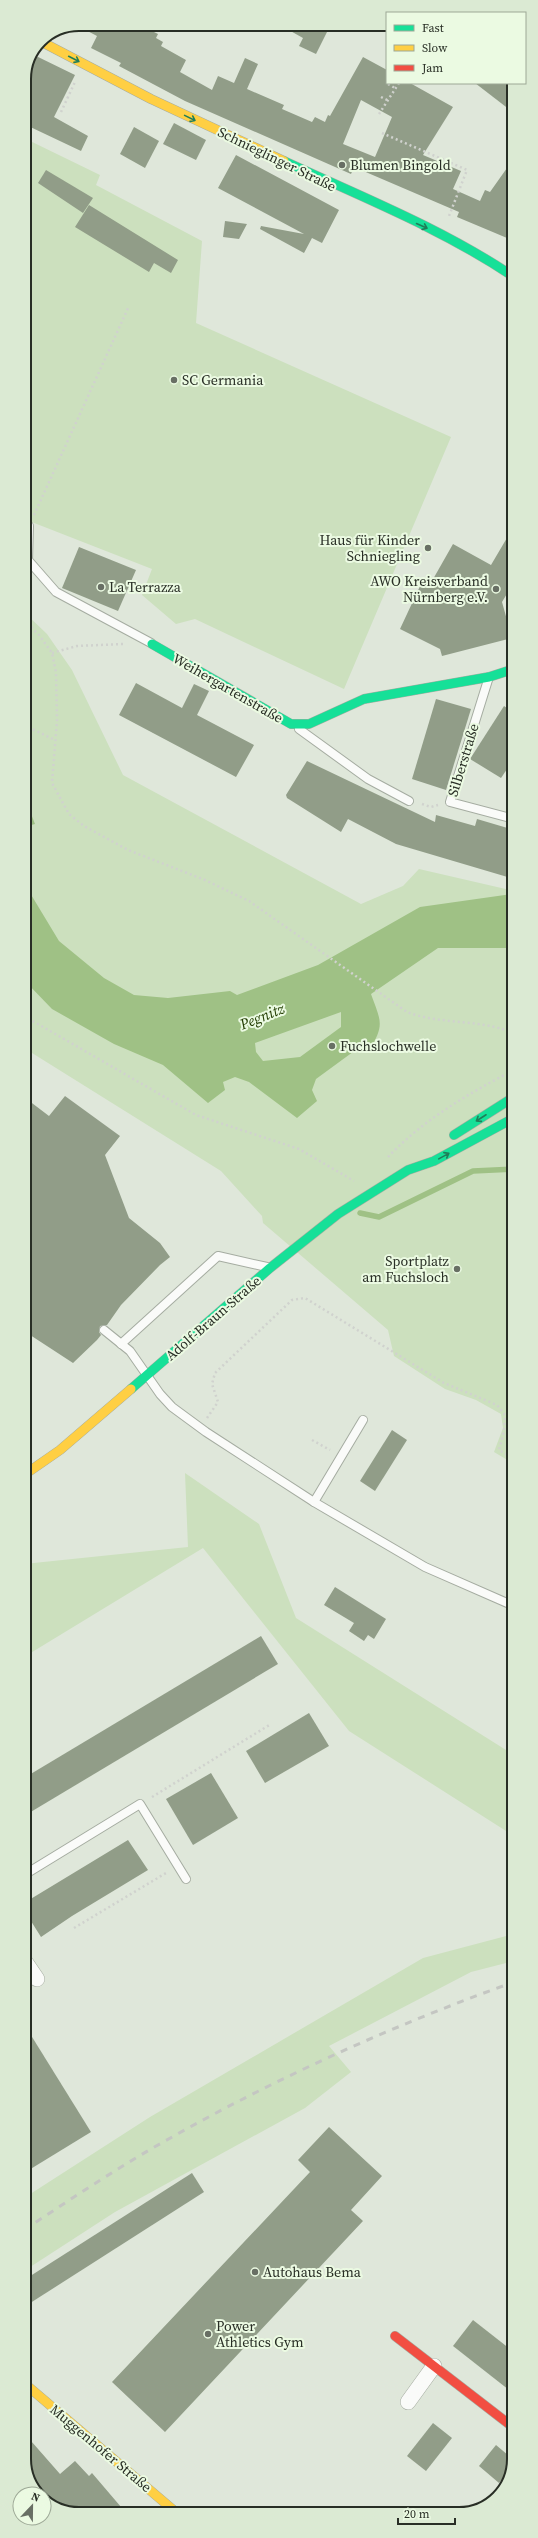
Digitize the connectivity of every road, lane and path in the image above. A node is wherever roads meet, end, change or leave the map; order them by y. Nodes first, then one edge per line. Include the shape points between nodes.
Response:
1 (46, 44) edge
2 (83, 64) junction
3 (388, 84) dead end
4 (398, 84) edge
5 (395, 88) junction
6 (381, 97) dead end
7 (387, 100) junction
8 (61, 112) dead end
9 (379, 114) dead end
10 (382, 134) dead end
11 (404, 143) junction
12 (403, 146) dead end
13 (445, 161) junction
14 (444, 164) dead end
15 (442, 236) junction
16 (507, 272) edge
17 (129, 306) dead end
18 (31, 522) edge
19 (31, 563) edge
20 (31, 627) edge
21 (152, 644) junction
22 (52, 653) junction
23 (507, 671) edge
24 (489, 677) junction
25 (291, 724) junction
26 (31, 728) edge
27 (54, 740) junction
28 (408, 800) joint
29 (450, 802) junction
30 (507, 817) edge
31 (31, 1020) edge
32 (507, 1031) edge
33 (507, 1074) edge
34 (507, 1101) edge
35 (507, 1122) edge
36 (447, 1140) dead end
37 (427, 1153) dead end
38 (386, 1158) dead end
39 (408, 1170) junction
40 (358, 1183) dead end
41 (270, 1268) junction
42 (104, 1330) dead end
43 (121, 1344) junction
44 (147, 1376) junction
45 (363, 1420) dead end
46 (199, 1428) junction
47 (312, 1440) dead end
48 (507, 1455) edge
49 (341, 1456) junction
50 (31, 1470) edge
51 (314, 1502) junction
52 (507, 1603) edge
53 (270, 1724) dead end
54 (140, 1804) junction
55 (178, 1866) junction
56 (31, 1871) edge
57 (186, 1879) dead end
58 (74, 1928) dead end
59 (31, 1970) edge
60 (37, 1979) dead end
61 (395, 2336) dead end
62 (434, 2366) junction
63 (31, 2389) edge
64 (408, 2402) dead end
65 (507, 2423) edge
66 (170, 2507) edge

1 -> 2 street, Schnieglinger Straße
2 - 8 path
2 -> 15 street, Schnieglinger Straße via 178,112
3 - 5 path
4 - 5 path
5 - 7 path
6 - 7 path
7 - 9 path
10 - 11 path
11 - 12 path
11 - 13 path
13 - 14 path
13 - 15 path via 467,170
15 - 16 street, Schnieglinger Straße via 483,256
17 - 18 path
19 - 21 lane via 56,592
20 - 22 path
21 - 22 path via 91,645
21 - 25 street, Weihergartenstraße
22 - 27 path via 56,672
23 - 24 street, Weihergartenstraße
24 - 25 street, Weihergartenstraße via 364,700 309,724
24 - 29 lane, Silberstraße
25 - 28 lane via 368,779
26 - 27 path
27 - 32 path via 52,783 69,814 84,826 128,850 205,880 249,901 407,1012 424,1019
28 - 29 path via 431,807
29 - 30 lane, Silberstraße
31 - 40 path via 196,1115 299,1149
33 - 38 path via 444,1110
34 -> 36 street
39 -> 35 street, Adolf-Braun-Straße via 434,1161
37 - 39 street, Adolf-Braun-Straße
39 - 41 street, Adolf-Braun-Straße via 338,1214
41 - 43 lane via 218,1256
41 - 44 street, Adolf-Braun-Straße
42 - 43 lane
43 - 44 lane via 130,1350
44 - 46 lane via 172,1407
44 - 50 street, Adolf-Braun-Straße via 60,1450
45 - 49 lane
46 - 48 path via 218,1402 212,1384 215,1373 292,1300 305,1298 444,1383 497,1405 505,1415 499,1450
46 - 51 lane
47 - 49 path
49 - 51 lane
51 - 52 lane via 425,1566
53 - 54 path
54 - 55 lane
54 - 56 lane
55 - 57 lane
55 - 58 path
59 - 60 street
61 - 62 street
62 - 64 street
62 - 65 street
63 - 66 street, Muggenhofer Straße

